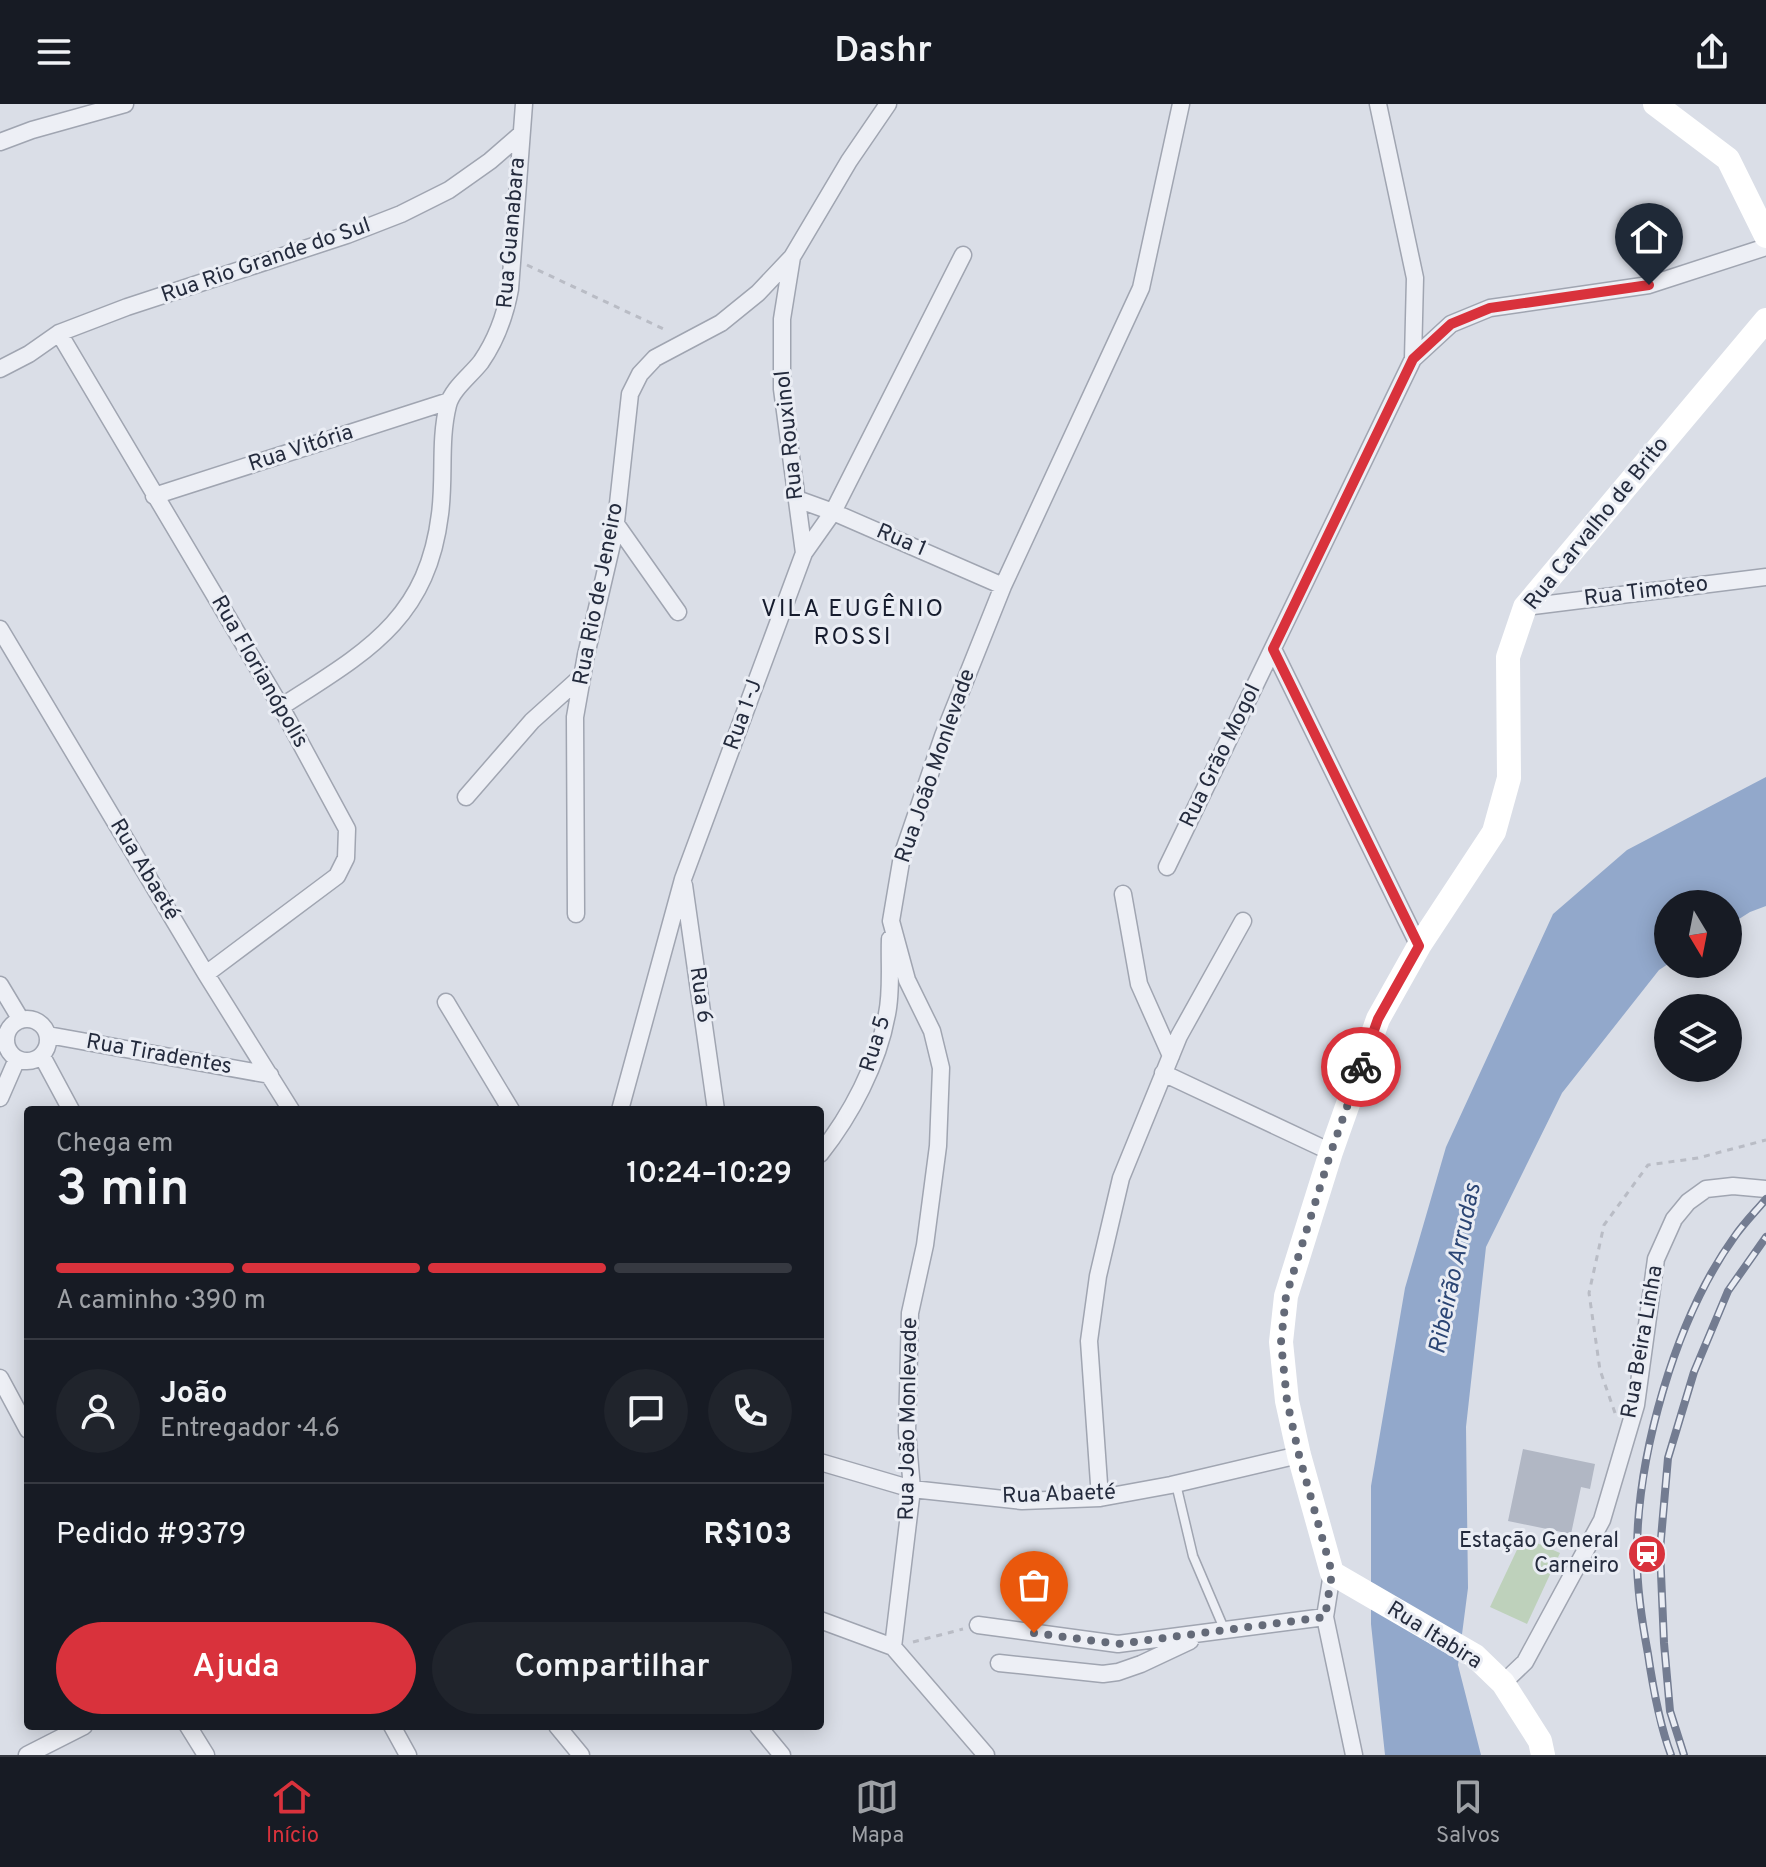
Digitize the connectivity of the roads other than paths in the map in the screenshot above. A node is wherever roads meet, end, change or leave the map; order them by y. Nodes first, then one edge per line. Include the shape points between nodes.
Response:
1 (125, 104) edge
2 (524, 104) edge
3 (888, 104) edge
4 (1181, 104) edge
5 (1378, 104) edge
6 (1655, 104) edge
7 (521, 134) junction
8 (0, 142) edge
9 (1766, 236) edge
10 (1766, 247) edge
11 (963, 255) dead end
12 (792, 257) junction
13 (1762, 329) edge
14 (59, 333) junction
15 (1413, 359) junction
16 (0, 369) edge
17 (449, 401) junction
18 (154, 496) junction
19 (797, 499) junction
20 (833, 512) junction
21 (616, 524) junction
22 (804, 553) junction
23 (1766, 577) edge
24 (1003, 586) junction
25 (1525, 607) junction
26 (678, 612) dead end
27 (0, 629) edge
28 (1273, 649) junction
29 (7, 655) edge
30 (582, 676) junction
31 (281, 707) junction
32 (466, 797) dead end
33 (1167, 867) dead end
34 (683, 879) junction
35 (1123, 894) dead end
36 (576, 914) dead end
37 (891, 921) junction
38 (1243, 921) dead end
39 (1419, 946) junction
40 (206, 974) junction
41 (0, 985) edge
42 (446, 1002) dead end
43 (21, 1020) junction
44 (48, 1035) junction
45 (42, 1056) junction
46 (1171, 1056) junction
47 (17, 1059) junction
48 (1163, 1073) junction
49 (270, 1075) junction
50 (0, 1098) edge
51 (69, 1106) edge
52 (289, 1106) edge
53 (509, 1106) edge
54 (621, 1106) edge
55 (715, 1106) edge
56 (824, 1149) edge
57 (1331, 1152) junction
58 (1766, 1189) edge
59 (0, 1378) edge
60 (24, 1423) edge
61 (1299, 1455) junction
62 (824, 1463) edge
63 (1176, 1484) junction
64 (912, 1489) junction
65 (1100, 1498) junction
66 (1332, 1573) junction
67 (1325, 1617) junction
68 (824, 1621) edge
69 (978, 1625) road end
70 (1226, 1631) junction
71 (1204, 1634) junction
72 (893, 1647) junction
73 (999, 1663) dead end
74 (1503, 1683) junction
75 (76, 1730) edge
76 (190, 1730) edge
77 (394, 1730) edge
78 (560, 1730) edge
79 (761, 1730) edge
80 (27, 1755) edge
81 (206, 1755) edge
82 (408, 1755) edge
83 (581, 1755) edge
84 (782, 1755) edge
85 (986, 1755) edge
86 (1354, 1755) edge
87 (1543, 1755) edge

1 - 8 street
2 - 7 street, Rua Guanabara
3 - 12 street, Rua Rouxinol
4 - 24 street, Rua João Monlevade via 1141,288
5 - 15 street, Rua Grão Mogol via 1415,278
6 - 9 street via 1728,159
7 - 14 street, Rua Rio Grande do Sul via 449,190 401,214
7 - 17 street, Rua Guanabara via 505,316 481,362
10 - 15 street via 1649,285 1490,308 1451,324
11 - 20 street, Rua 1-J
12 - 19 street, Rua Rouxinol via 782,319 782,389
12 - 21 street, Rua Rio de Jeneiro via 721,323 655,358 640,374 630,394
13 - 25 street, Rua Carvalho de Brito
14 - 16 street, Rua Rio Grande do Sul
14 - 18 street, Rua Florianópolis
15 - 28 street, Rua Grão Mogol
17 - 18 street, Rua Vitória
17 - 31 street, Rua Guanabara via 435,544 414,599 348,663
18 - 31 street, Rua Florianópolis
19 - 20 street, Rua 1
19 - 22 street, Rua Rouxinol
20 - 22 street, Rua 1-J
20 - 24 street, Rua 1
21 - 26 street
21 - 30 street, Rua Rio de Jeneiro
22 - 34 street, Rua 1-J
23 - 25 street, Rua Timoteo
24 - 37 street, Rua João Monlevade via 902,856
25 - 39 street, Rua Carvalho de Brito via 1508,657 1509,778 1494,832
27 - 29 street, Rua Abaeté
28 - 33 street, Rua Grão Mogol
28 - 39 street
29 - 40 street, Rua Abaeté
30 - 32 street via 532,721
30 - 36 street, Rua Rio de Jeneiro via 575,717
31 - 40 street, Rua Florianópolis via 347,829 346,858 337,876
34 - 54 street, Rua 1-J
34 - 55 street, Rua 6
35 - 46 street via 1139,984
37 - 56 street, Rua 5 via 888,1014 869,1073
37 - 64 street, Rua João Monlevade via 941,1068 938,1146 910,1313 907,1431
38 - 46 street
39 - 57 street, Rua Carvalho de Brito via 1378,1019
40 - 49 street, Rua Abaeté
41 - 43 street
42 - 53 street
43 - 44 street via 35,1020
43 - 47 street via 7,1034 7,1049
44 - 45 street
44 - 49 street, Rua Tiradentes
45 - 47 street via 30,1062
45 - 51 street
46 - 48 street
47 - 50 street
48 - 57 street
48 - 65 street via 1121,1178 1098,1276 1089,1341
49 - 52 street, Rua Abaeté
57 - 61 street, Rua Carvalho de Brito via 1286,1296 1281,1342
58 - 74 street, Rua Beira Linha via 1706,1189 1674,1219 1656,1259 1636,1405 1602,1520 1525,1662
59 - 60 street
61 - 63 street, Rua Abaeté
61 - 66 street, Rua Carvalho de Brito
62 - 64 street, Rua Abaeté
63 - 65 street, Rua Abaeté
63 - 70 lane via 1193,1556
64 - 65 street, Rua Abaeté via 1022,1501
64 - 72 street, Rua João Monlevade
66 - 67 street, Rua Carvalho de Brito
66 - 74 street, Rua Itabira via 1475,1656
67 - 70 street
67 - 86 street, Rua Carvalho de Brito
68 - 72 street
69 - 71 street via 1118,1644
70 - 71 street
71 - 73 street via 1118,1672
72 - 85 street
74 - 87 street, Rua Itabira via 1540,1741
75 - 80 street
76 - 81 street
77 - 82 street
78 - 83 street
79 - 84 street

